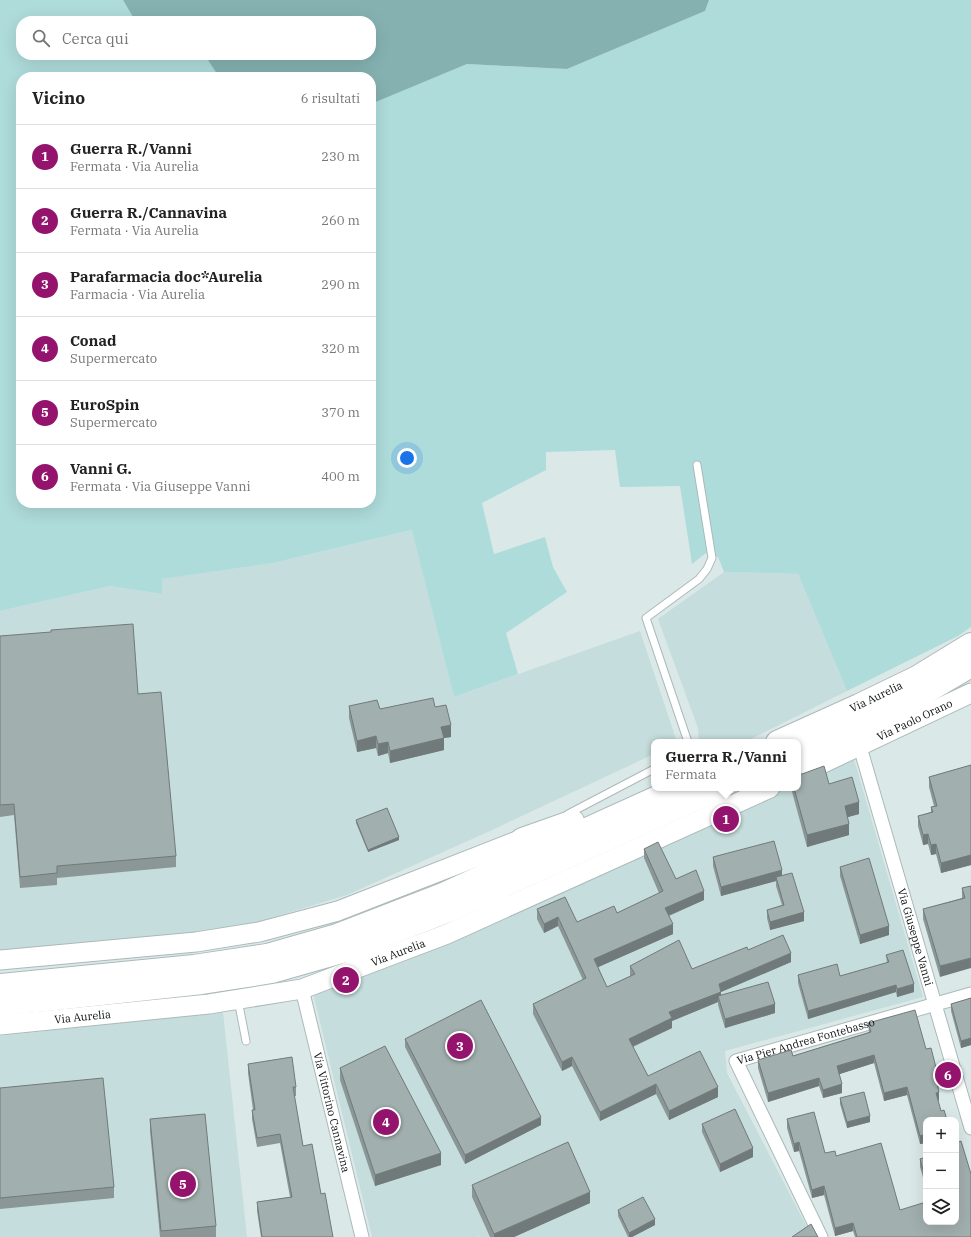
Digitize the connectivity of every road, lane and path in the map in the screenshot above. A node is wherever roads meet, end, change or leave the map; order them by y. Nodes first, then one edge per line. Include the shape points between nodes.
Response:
1 (697, 464) dead end
2 (971, 644) edge
3 (971, 666) edge
4 (971, 693) edge
5 (687, 739) edge
6 (784, 739) edge
7 (860, 747) junction
8 (801, 752) edge
9 (651, 771) edge
10 (801, 774) edge
11 (714, 791) edge
12 (763, 791) edge
13 (668, 792) edge
14 (522, 839) junction
15 (0, 960) edge
16 (0, 985) edge
17 (302, 988) junction
18 (971, 994) edge
19 (238, 1000) junction
20 (0, 1004) edge
21 (934, 1004) junction
22 (0, 1025) edge
23 (246, 1041) dead end
24 (971, 1128) edge
25 (362, 1237) edge
26 (821, 1237) edge

1 - 5 lane via 712,558 699,579 646,618
2 - 6 highway, Via Aurelia via 917,677
3 - 8 highway, Via Aurelia via 920,696
4 - 7 street, Via Paolo Orano
7 - 10 street
7 - 21 street, Via Giuseppe Vanni
9 - 14 lane
11 - 20 highway, Via Aurelia via 451,910 349,950 272,972 202,984
12 - 17 street, Via Aurelia via 447,934
13 - 14 highway via 622,804
13 - 16 highway via 443,894 337,935 267,955 194,966
14 - 15 street via 338,911 259,932 196,942
17 - 19 street, Via Aurelia
17 - 25 street, Via Vittorino Cannavina
18 - 21 street, Via Pier Andrea Fontebasso
19 - 22 street, Via Aurelia
19 - 23 lane
21 - 24 street, Via Giuseppe Vanni
21 - 26 street, Via Pier Andrea Fontebasso via 736,1061

